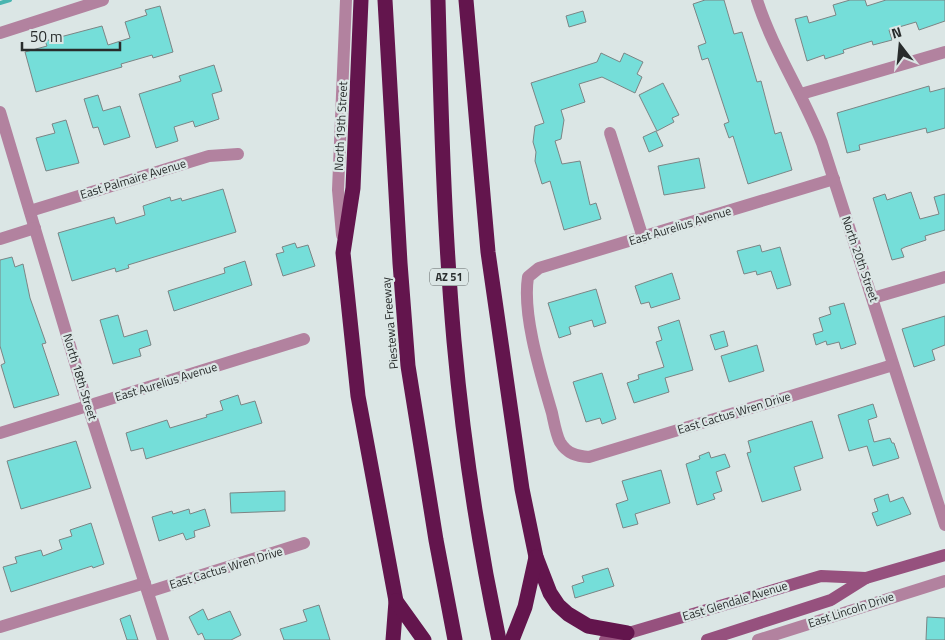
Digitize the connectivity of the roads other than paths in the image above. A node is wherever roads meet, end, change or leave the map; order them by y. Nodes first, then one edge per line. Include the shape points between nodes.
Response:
1 (103, 0) edge
2 (346, 0) edge
3 (361, 0) edge
4 (385, 0) edge
5 (438, 0) edge
6 (466, 0) edge
7 (757, 0) edge
8 (0, 33) edge
9 (945, 52) edge
10 (801, 94) junction
11 (0, 112) edge
12 (610, 133) dead end
13 (238, 154) dead end
14 (834, 179) junction
15 (30, 210) junction
16 (35, 228) junction
17 (643, 238) junction
18 (0, 239) edge
19 (344, 253) junction
20 (945, 277) edge
21 (873, 298) junction
22 (304, 339) dead end
23 (894, 365) junction
24 (88, 406) junction
25 (0, 433) edge
26 (574, 456) joint
27 (945, 525) edge
28 (304, 543) dead end
29 (945, 555) edge
30 (536, 557) junction
31 (866, 578) junction
32 (945, 581) edge
33 (146, 588) junction
34 (396, 601) junction
35 (0, 628) edge
36 (627, 633) junction
37 (420, 635) edge
38 (163, 640) edge
39 (393, 640) edge
40 (455, 640) edge
41 (499, 640) edge
42 (512, 640) edge
43 (605, 640) edge
44 (707, 640) edge
45 (758, 640) edge

1 - 8 street
2 - 19 street, North 19th Street via 338,190
3 - 19 highway via 353,188
4 - 40 highway, Piestewa Freeway via 408,366
5 - 41 highway, AZ 51 via 447,249 454,342 479,537
6 - 30 highway via 488,252 522,489
7 - 10 street, North 20th Street
9 - 10 street
10 - 14 street, North 20th Street
11 - 15 street, North 18th Street
12 - 17 street
13 - 15 street, East Palmaire Avenue via 209,156
14 - 17 street, East Aurelius Avenue
14 - 21 street, North 20th Street
15 - 16 street, North 18th Street
16 - 18 street
16 - 24 street, North 18th Street
17 - 26 street, East Aurelius Avenue via 539,268 528,277 525,293 541,375 560,443
19 - 34 highway via 359,405
20 - 21 street
21 - 23 street, North 20th Street
22 - 24 street, East Aurelius Avenue
23 - 26 street, East Cactus Wren Drive via 589,457
23 - 27 street, North 20th Street
24 - 25 street, East Aurelius Avenue
24 - 33 street, North 18th Street
28 - 33 street, East Cactus Wren Drive
29 - 31 main road, East Glendale Avenue
30 - 36 highway via 550,592 568,614 588,626
30 - 42 highway via 525,606
31 - 36 main road, East Glendale Avenue via 821,576
31 - 44 main road, East Glendale Avenue via 830,600
32 - 45 street, East Lincoln Drive
33 - 35 street, East Cactus Wren Drive
33 - 38 street, North 18th Street
34 - 37 highway
34 - 39 highway
36 - 43 main road, East Glendale Avenue

